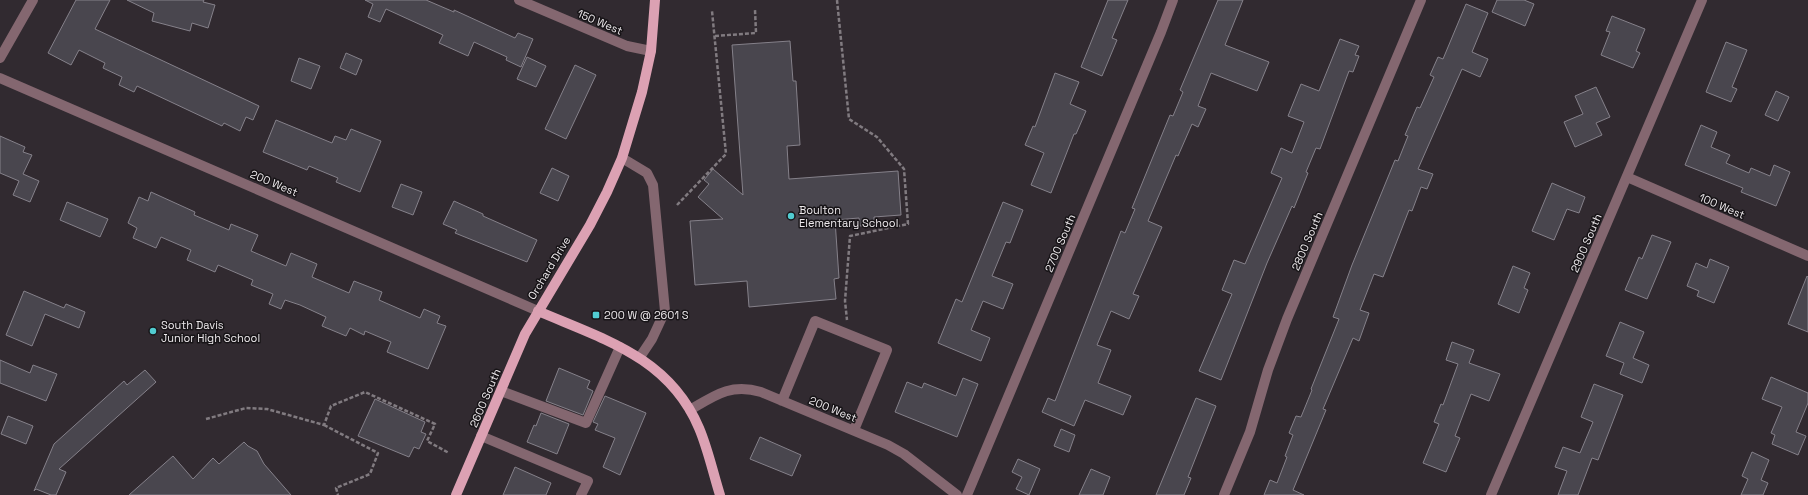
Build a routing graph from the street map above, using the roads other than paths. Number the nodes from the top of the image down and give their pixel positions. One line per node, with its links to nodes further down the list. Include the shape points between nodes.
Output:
1 (33, 0): 8 (street)
2 (519, 0): 7 (street, 150 West, via 627,46)
3 (655, 0): 7 (main road, Orchard Drive)
4 (1173, 0): 25 (street, 2700 South)
5 (1421, 0): 26 (street, 2800 South, via 1287,319 1268,370 1250,432)
6 (1702, 0): 11 (street, 2900 South)
7 (651, 51): 10 (main road, Orchard Drive, via 642,92)
8 (0, 58)
9 (0, 78): 13 (street, 200 West)
10 (622, 158): 13 (main road, Orchard Drive, via 590,225); 15 (street, via 647,173 653,185 665,311 652,340)
11 (1627, 178): 12 (street, 100 West); 27 (street, 2900 South)
12 (1808, 256)
13 (538, 311): 14 (main road, Orchard Drive); 16 (main road, 2600 South, via 525,334)
14 (620, 347): 15 (main road, Orchard Drive); 16 (street, via 586,423)
15 (640, 358): 18 (main road, Orchard Drive, via 669,381)
16 (501, 391): 20 (main road, 2600 South)
17 (782, 401): 18 (street, 200 West, via 750,389 732,389); 19 (street, 200 West); 19 (street, via 815,321 843,332 887,350)
18 (690, 410): 23 (main road, Orchard Drive, via 704,440)
19 (854, 430): 24 (street, 200 West, via 896,449)
20 (481, 436): 21 (main road, 2600 South); 22 (street, via 588,480)
21 (456, 495)
22 (581, 495)
23 (720, 495)
24 (957, 495)
25 (967, 495)
26 (1224, 495)
27 (1491, 495)

